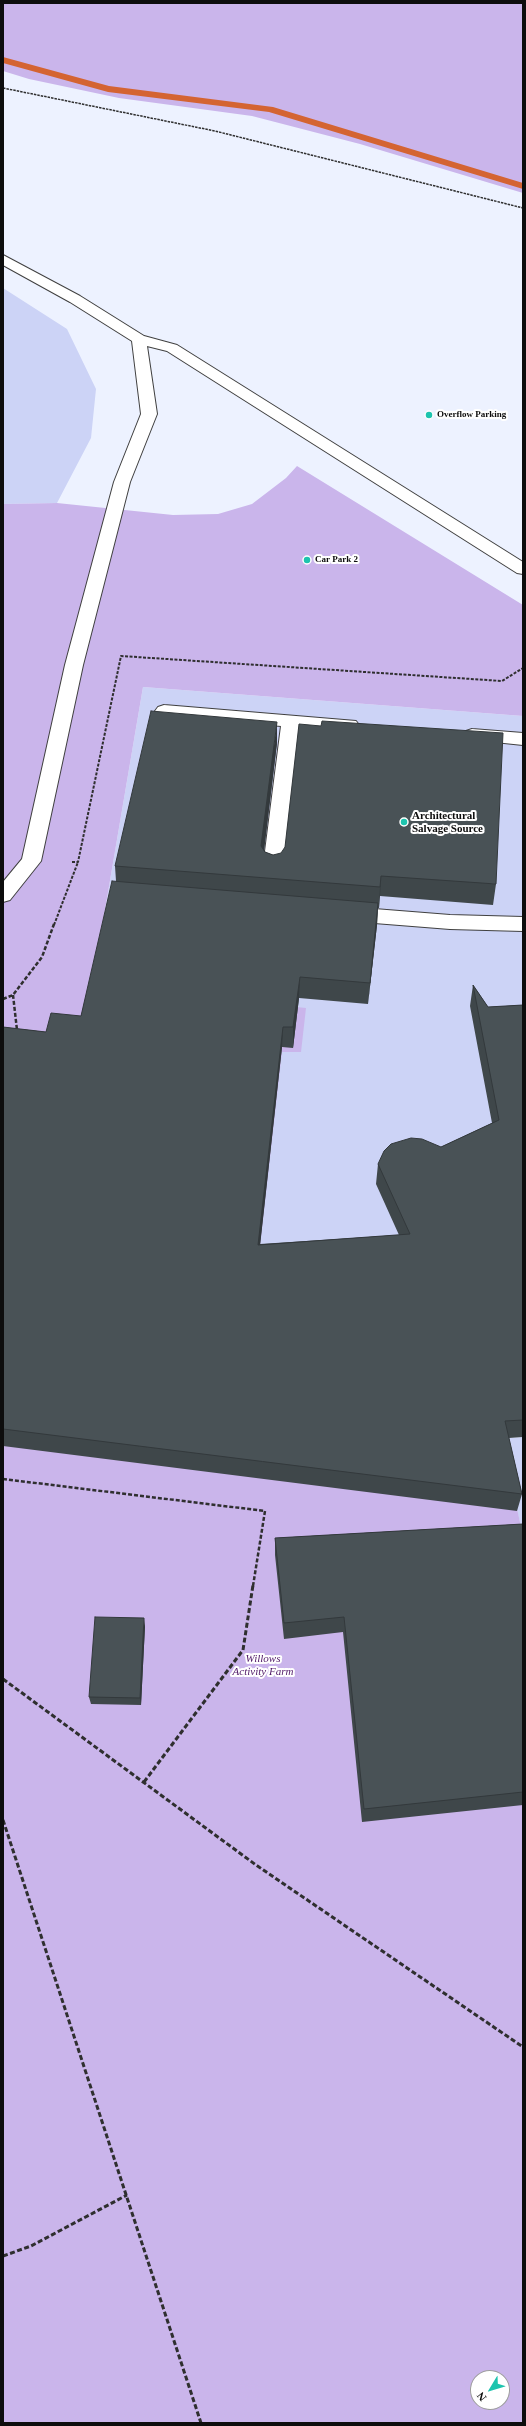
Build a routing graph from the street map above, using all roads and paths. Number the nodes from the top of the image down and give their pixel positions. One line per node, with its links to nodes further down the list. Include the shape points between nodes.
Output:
1 (3, 88): 2 (path, via 216,131)
2 (523, 208)
3 (3, 259): 4 (lane, via 75,299)
4 (139, 339): 5 (lane, via 172,348); 13 (lane, via 149,414 122,482 74,665 31,861)
5 (523, 569)
6 (164, 711): 7 (lane)
7 (292, 721): 8 (lane); 12 (lane)
8 (369, 727)
9 (454, 733): 10 (lane)
10 (523, 739)
11 (78, 862): 16 (path, via 42,957)
12 (272, 867)
13 (3, 896)
14 (332, 912): 15 (lane, via 450,922)
15 (523, 924)
16 (13, 995): 17 (path); 18 (path, via 17,1028)
17 (3, 999)
18 (15, 1035)
19 (3, 1479): 21 (path, via 265,1511 243,1650)
20 (3, 1679): 21 (path)
21 (144, 1782): 23 (path, via 256,1865)
22 (3, 1820): 24 (path)
23 (523, 2047)
24 (127, 2195): 25 (path, via 31,2246); 26 (path)
25 (3, 2256)
26 (201, 2423)

